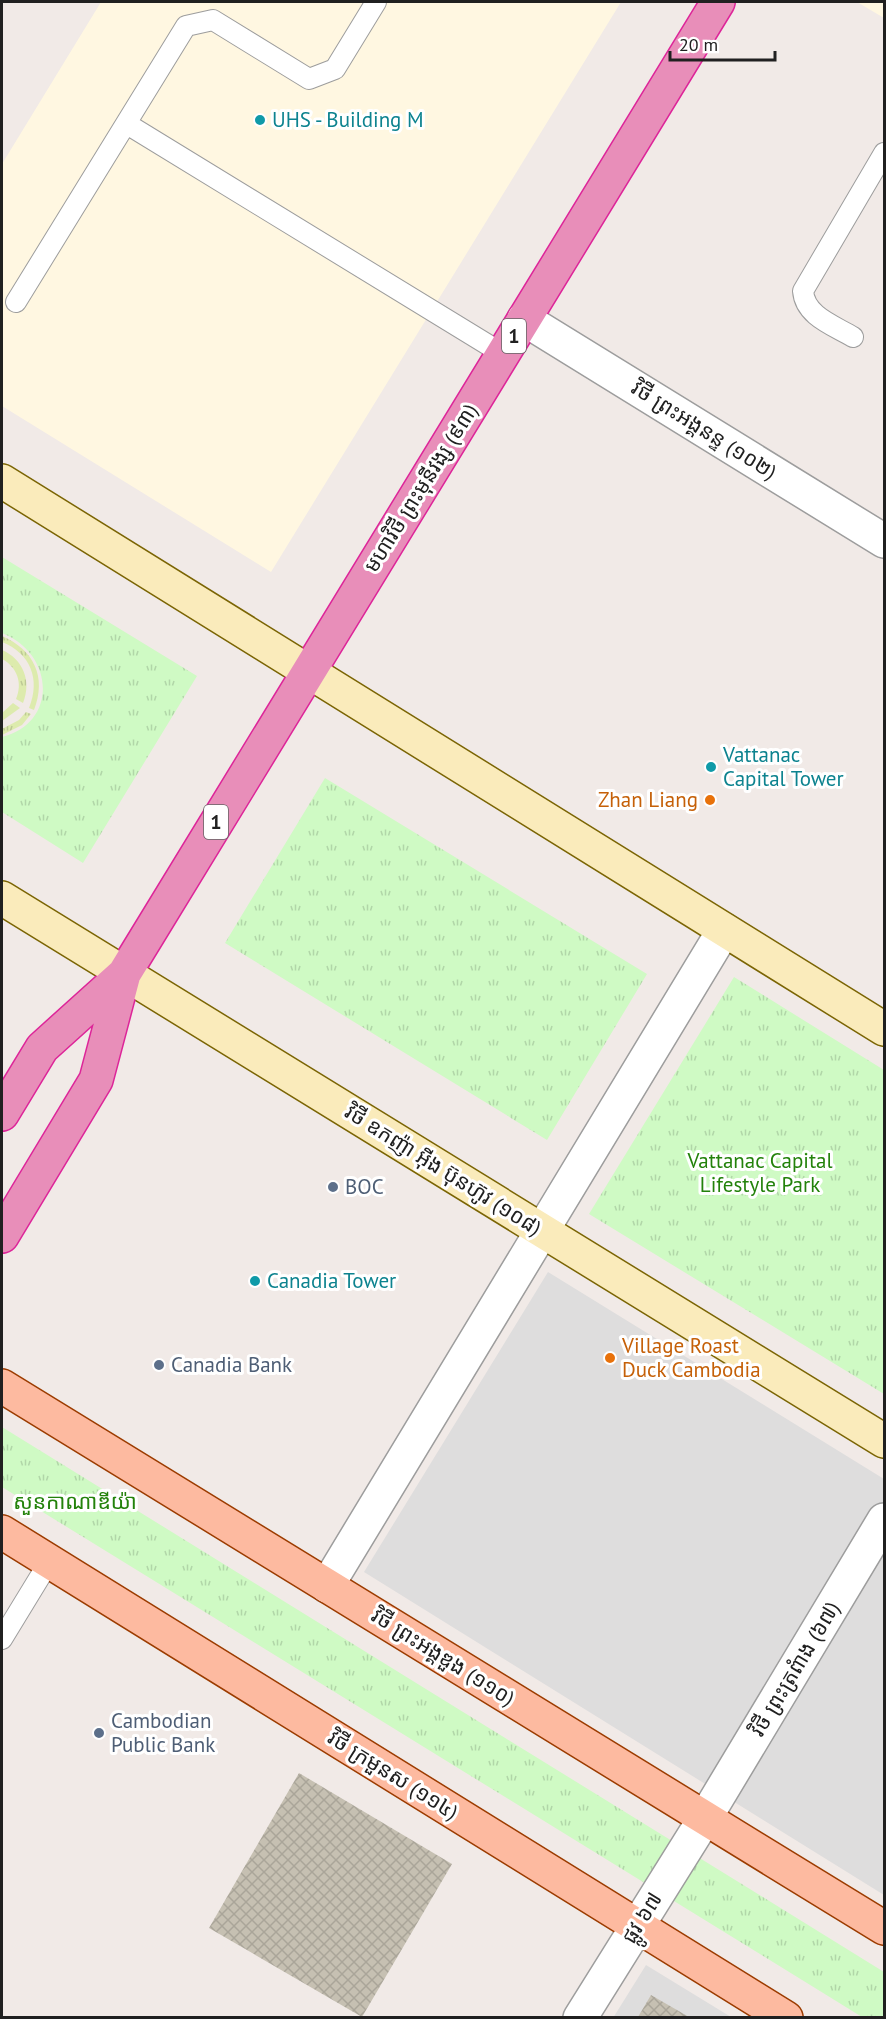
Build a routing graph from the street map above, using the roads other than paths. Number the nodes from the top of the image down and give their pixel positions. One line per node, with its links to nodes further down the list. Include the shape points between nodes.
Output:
1 (376, 2): 3 (lane, via 335,69 309,78 213,20 186,26)
2 (718, 2): 6 (highway, មហាវិថី ព្រះមុនីវង្ស (៩៣) / 1)
3 (126, 124): 5 (lane); 8 (lane)
4 (885, 153): 7 (lane, via 803,291 804,303 811,313)
5 (16, 302)
6 (524, 319): 8 (highway, មហាវិថី ព្រះមុនីវង្ស (៩៣) / 1); 10 (street, វិថី ព្រះអង្គនន្ទ (១០២))
7 (853, 337)
8 (503, 354): 11 (highway, មហាវិថី ព្រះមុនីវង្ស (៩៣) / 1)
9 (2, 481): 11 (street)
10 (885, 541)
11 (309, 670): 13 (street); 14 (highway, មហាវិថី ព្រះមុនីវង្ស (៩៣) / 1)
12 (2, 898): 14 (street, វិថី ឧកញ៉ា អ៊ីង ប៊ុនហ៊ូវ (១០៨))
13 (724, 930): 15 (street); 17 (street)
14 (124, 974): 16 (highway, មហាវិថី ព្រះមុនីវង្ស (៩៣) / 1, via 42,1048); 17 (street, វិថី ឧកញ៉ា អ៊ីង ប៊ុនហ៊ូវ (១០៨)); 18 (highway, មហាវិថី ព្រះមុនីវង្ស (៩៣) / 1, via 96,1080)
15 (885, 1029)
16 (2, 1114)
17 (542, 1231): 20 (street, វិថី ឧកញ៉ា អ៊ីង ប៊ុនហ៊ូវ (១០៨)); 24 (street)
18 (2, 1236)
19 (2, 1386): 24 (main road, វិថី ព្រះអង្គឌួង (១១០))
20 (885, 1442)
21 (885, 1520): 26 (street, វិថី ព្រះត្រពំាង (៦៧))
22 (2, 1532): 23 (main road, វិថី ក្រមួនស (១១៤))
23 (49, 1562): 25 (lane); 27 (main road, វិថី ក្រមួនស (១១៤))
24 (327, 1586): 26 (main road, វិថី ព្រះអង្គឌួង (១១០))
25 (2, 1639)
26 (705, 1818): 27 (street, ផ្លូវ ៦៧); 28 (main road, វិថី ព្រះអង្គឌួង (១១០))
27 (637, 1926): 29 (street, ផ្លូវ ៦៧); 30 (main road, វិថី ក្រមួនស (១១៤))
28 (885, 1928)
29 (580, 2018)
30 (786, 2018)

